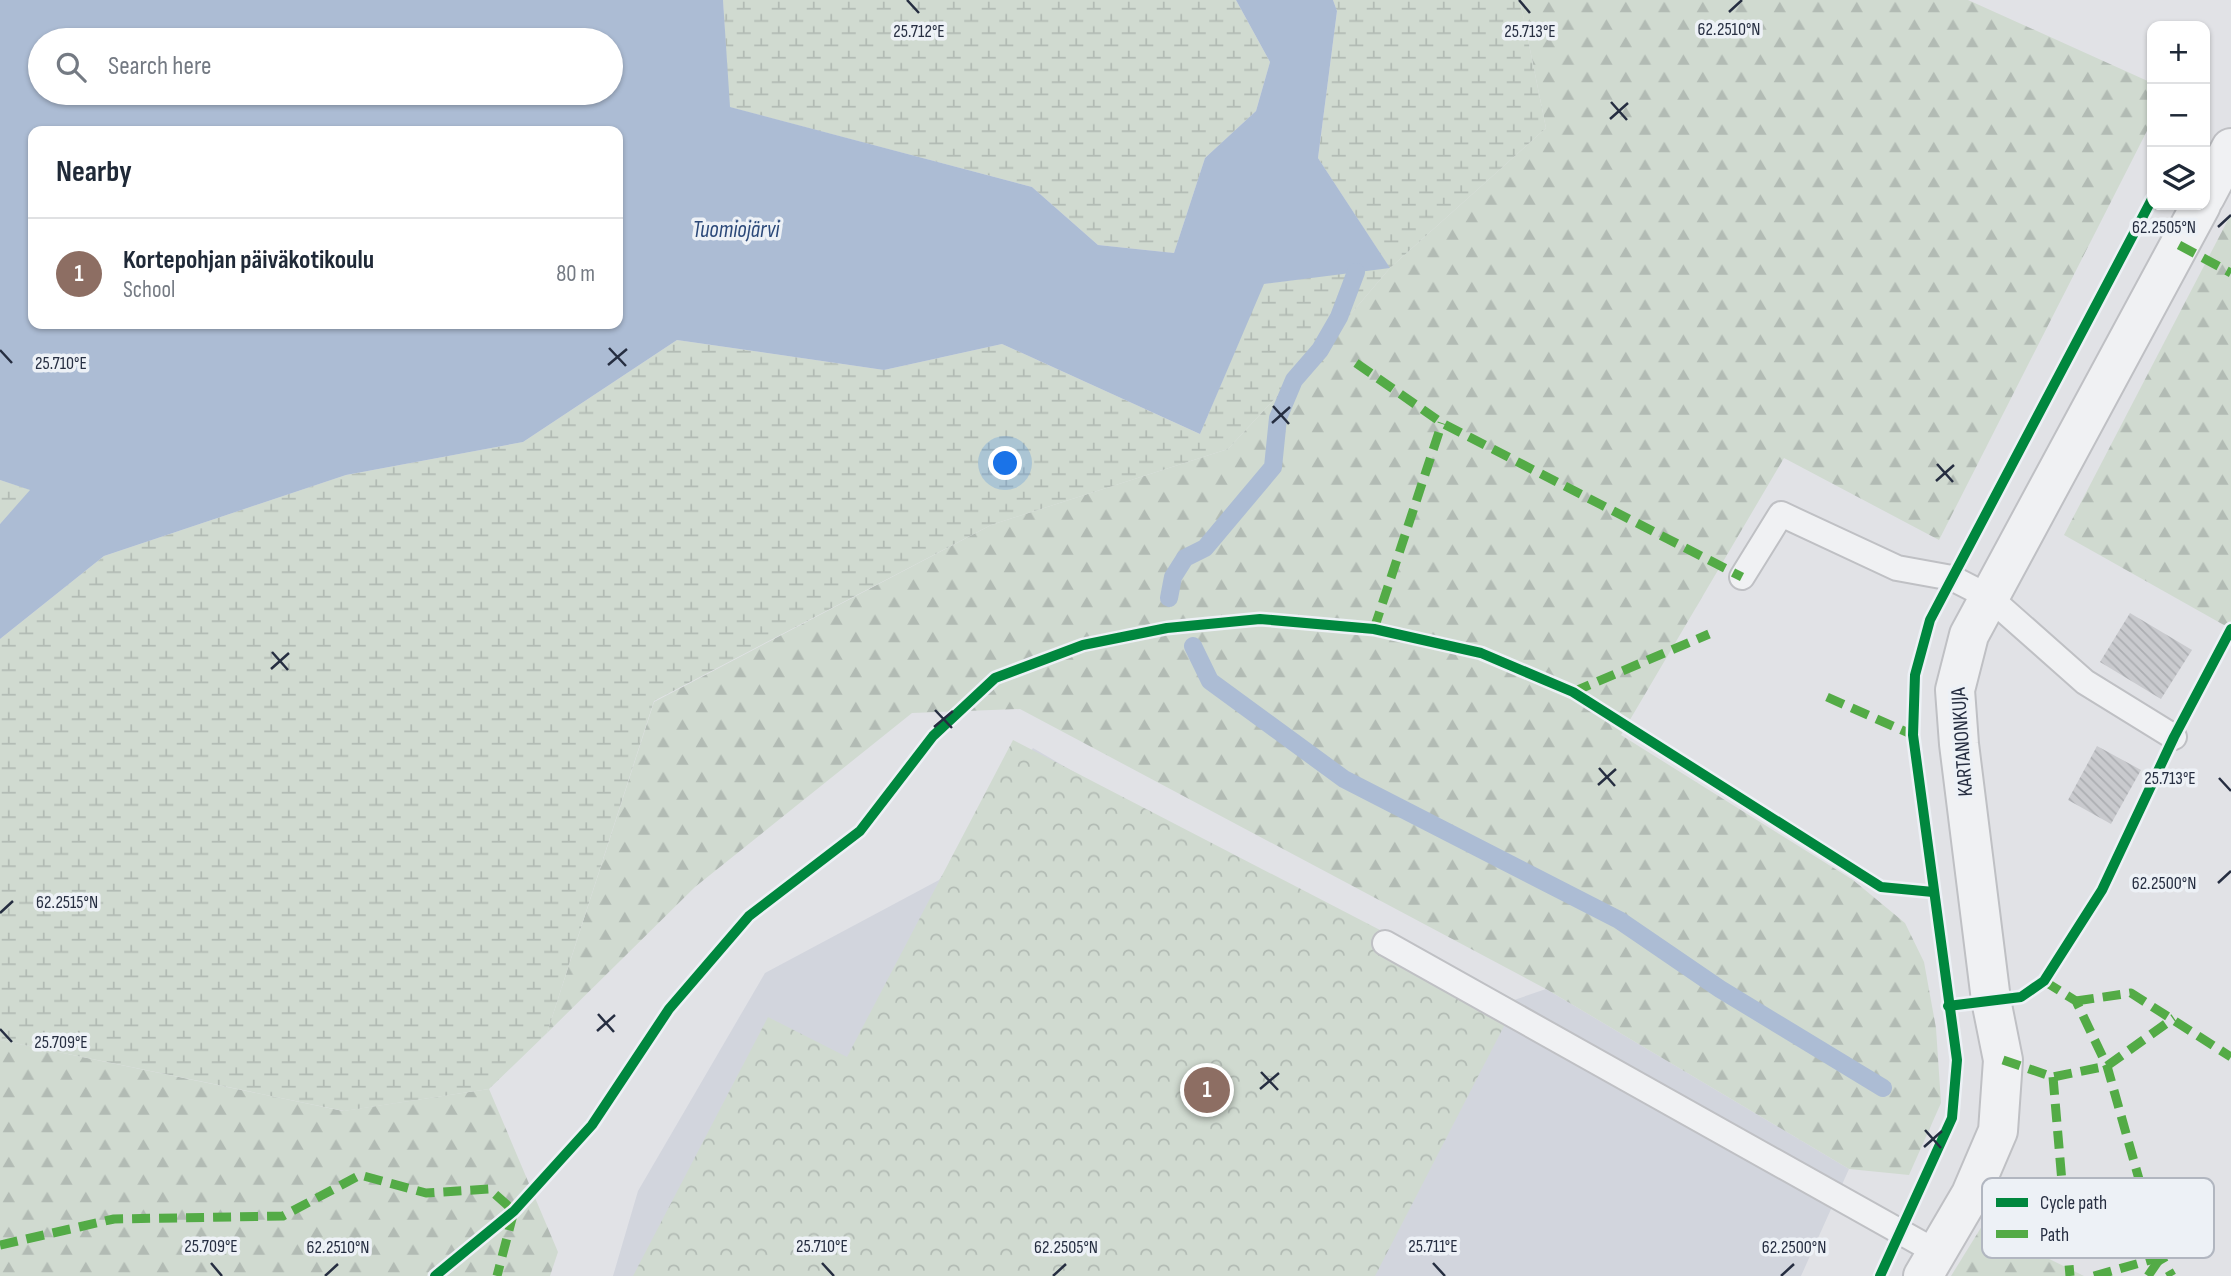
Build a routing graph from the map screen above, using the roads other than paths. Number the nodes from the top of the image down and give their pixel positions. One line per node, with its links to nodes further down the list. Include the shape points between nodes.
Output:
1 (2231, 148): 2 (street)
2 (2210, 188)
3 (2198, 210): 5 (street, KARTANONKUJA)
4 (1742, 577): 5 (lane, via 1782,514 1897,568 1952,578)
5 (1989, 597): 6 (lane, via 2085,681); 8 (street, KARTANONKUJA, via 1969,635 1955,690 1986,960 2003,1060 1998,1131 1971,1195)
6 (2174, 737)
7 (1385, 943): 8 (lane)
8 (1930, 1264)

